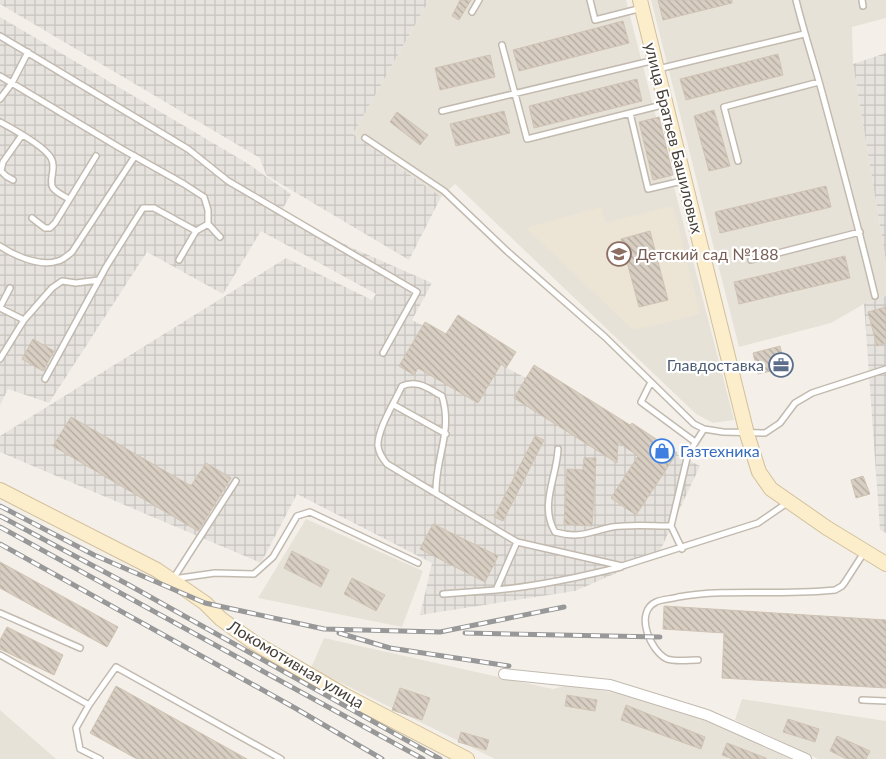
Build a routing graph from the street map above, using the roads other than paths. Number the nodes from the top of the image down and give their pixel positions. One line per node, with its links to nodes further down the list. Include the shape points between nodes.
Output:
1 (480, 0): 5 (lane)
2 (590, 0): 4 (lane, via 594,20)
3 (796, 0): 6 (lane)
4 (641, 4): 10 (street, улица Братьев Башиловых)
5 (472, 12)
6 (804, 34): 10 (lane); 13 (lane)
7 (0, 36): 9 (lane)
8 (502, 45): 14 (lane)
9 (28, 52): 12 (lane); 41 (lane, via 188,149 228,181 417,292)
10 (656, 64): 14 (lane); 16 (street, улица Братьев Башиловых)
11 (0, 76): 12 (lane)
12 (12, 82): 15 (lane); 23 (lane)
13 (819, 82): 24 (lane, via 724,107); 31 (lane)
14 (515, 93): 17 (lane); 18 (lane, via 527,139)
15 (0, 99)
16 (666, 104): 18 (lane); 26 (street, улица Братьев Башиловых)
17 (442, 111)
18 (630, 113): 26 (lane, via 648,189)
19 (0, 122): 20 (lane)
20 (22, 135): 25 (lane, via 3,162 1,171); 27 (lane, via 49,155 54,172 51,184 54,190)
21 (365, 138): 45 (lane, via 444,191)
22 (96, 156): 27 (lane)
23 (135, 156): 29 (lane, via 204,197); 33 (lane, via 72,252 59,261 40,262 11,254)
24 (738, 161)
25 (14, 180)
26 (685, 180): 49 (street, улица Братьев Башиловых)
27 (69, 199): 28 (lane, via 50,228)
28 (32, 218)
29 (208, 224): 30 (lane); 32 (lane)
30 (196, 231): 34 (lane); 36 (lane, via 154,208 143,208)
31 (860, 232): 35 (lane); 38 (lane)
32 (220, 237)
33 (0, 246)
34 (179, 260)
35 (751, 260)
36 (98, 280): 40 (lane, via 62,281); 44 (lane)
37 (10, 288): 39 (lane)
38 (875, 296)
39 (0, 308): 40 (lane)
40 (24, 320): 42 (lane)
41 (383, 353)
42 (0, 358)
43 (886, 369): 49 (lane, via 812,394 795,403 780,423 765,434)
44 (45, 379)
45 (651, 382): 47 (lane, via 694,424); 50 (lane, via 640,402)
46 (394, 405): 48 (lane); 48 (lane, via 402,386 422,384 442,396 446,409); 54 (lane, via 379,436 381,456 388,464)
47 (704, 429): 49 (lane); 50 (lane)
48 (446, 434): 54 (lane)
49 (746, 434): 55 (street, улица Братьев Башиловых, via 759,472 771,489)
50 (695, 442): 56 (lane, via 688,454)
51 (558, 448): 56 (lane, via 548,512 556,532 581,536 614,527)
52 (236, 481): 63 (lane)
53 (0, 490): 63 (street, Локомотивная улица)
54 (436, 493): 57 (lane)
55 (789, 502): 58 (lane, via 758,523); 59 (street, улица Братьев Башиловых)
56 (671, 526): 58 (lane)
57 (517, 542): 62 (lane); 64 (lane)
58 (682, 548): 62 (lane)
59 (865, 551): 61 (street, улица Братьев Башиловых); 69 (lane, via 842,586 835,590 694,594 655,602 648,610 645,625 656,651 668,659)
60 (418, 563): 63 (lane, via 310,512 297,516 273,556 254,574 215,573)
61 (886, 564)
62 (622, 566): 64 (lane, via 559,582)
63 (173, 579): 76 (street, Локомотивная улица, via 253,642)
64 (496, 590): 65 (lane)
65 (443, 594)
66 (0, 613): 67 (lane)
67 (80, 648)
68 (0, 655): 73 (lane)
69 (698, 660)
70 (504, 674): 77 (street, via 610,685 707,715)
71 (862, 700): 72 (lane)
72 (886, 701)
73 (89, 705): 74 (lane, via 76,728 80,748); 75 (lane, via 116,667)
74 (100, 759)
75 (281, 759)
76 (467, 759)
77 (806, 759)

